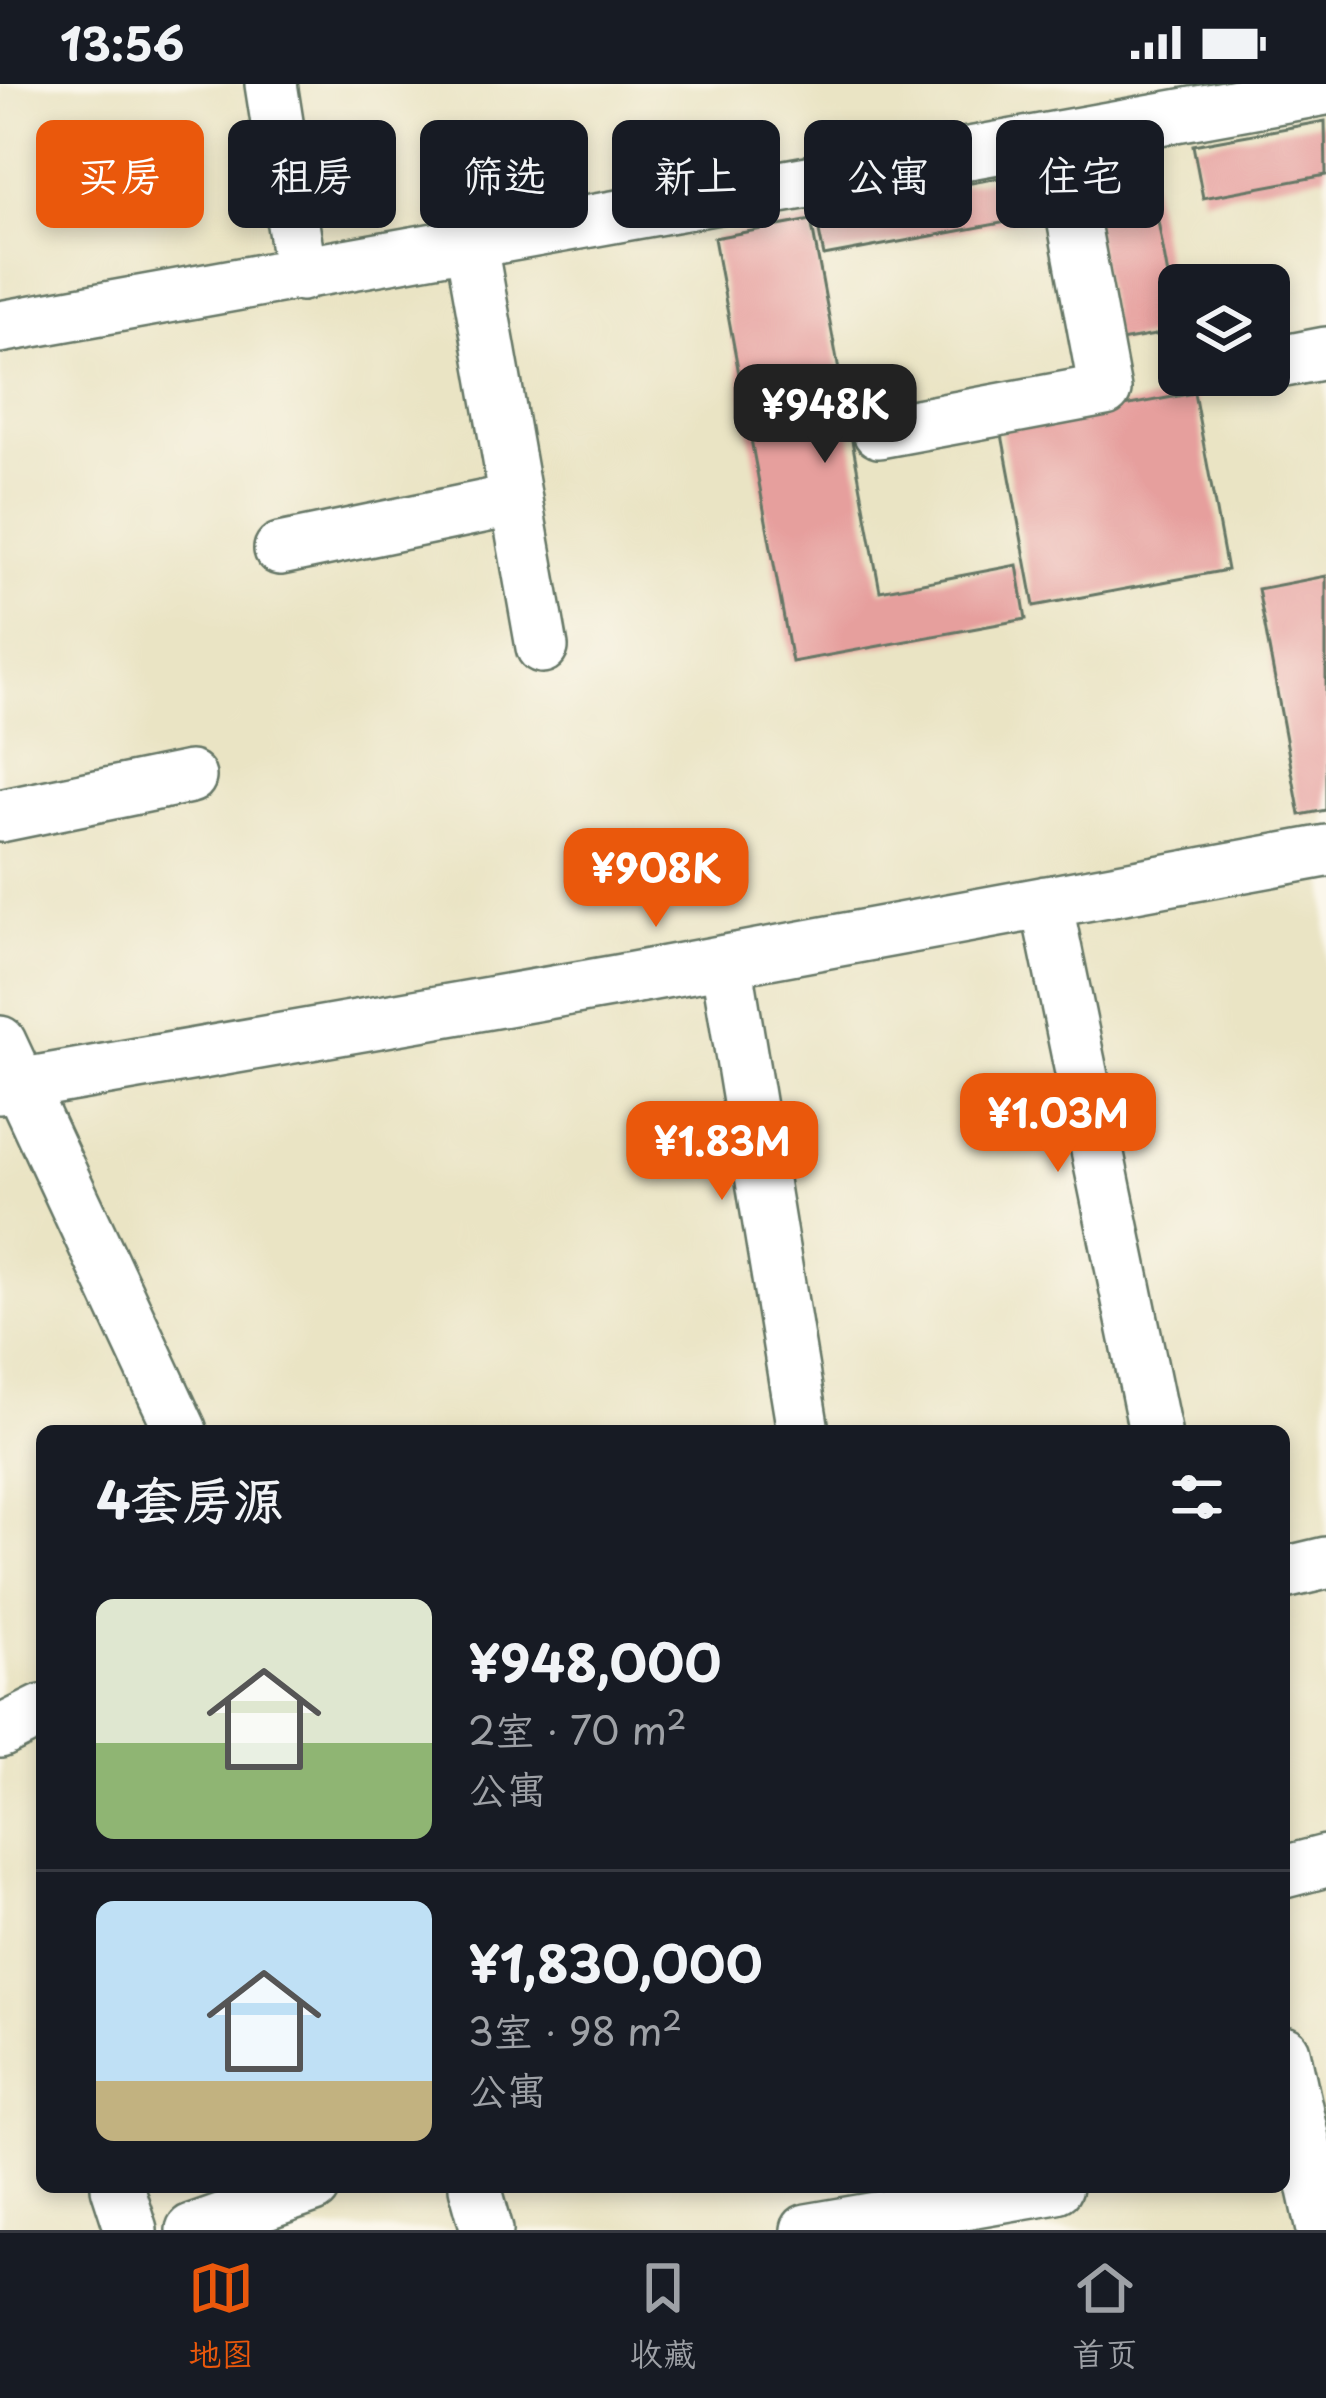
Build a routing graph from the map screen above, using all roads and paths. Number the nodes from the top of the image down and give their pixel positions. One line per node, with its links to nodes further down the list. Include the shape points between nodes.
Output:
1 (271, 84): 7 (street)
2 (1326, 89): 3 (street)
3 (1156, 120)
4 (996, 149): 6 (street)
5 (1075, 228): 11 (street, via 1105,390)
6 (471, 244): 7 (street); 12 (street)
7 (301, 275): 8 (street)
8 (0, 328)
9 (1326, 353): 10 (street)
10 (1290, 360)
11 (879, 432)
12 (516, 500): 13 (street); 14 (street)
13 (280, 550)
14 (542, 647)
15 (190, 777): 16 (street)
16 (0, 816)
17 (1326, 851): 18 (street)
18 (1046, 902): 19 (street); 23 (street)
19 (726, 961): 20 (street); 22 (street)
20 (7, 1072): 21 (street)
21 (178, 1425)
22 (802, 1425)
23 (1154, 1425)
24 (1326, 1563): 25 (street)
25 (1290, 1572)
26 (36, 1714): 27 (street)
27 (0, 1732)
28 (1326, 1861): 29 (street)
29 (1290, 1870)
30 (1290, 2113): 31 (street)
31 (1294, 2154): 41 (street)
32 (120, 2193): 37 (street)
33 (297, 2193): 38 (street)
34 (477, 2193): 39 (street)
35 (1020, 2193): 36 (street)
36 (932, 2208): 40 (street)
37 (131, 2230)
38 (192, 2230)
39 (487, 2230)
40 (807, 2230)
41 (1323, 2230)

